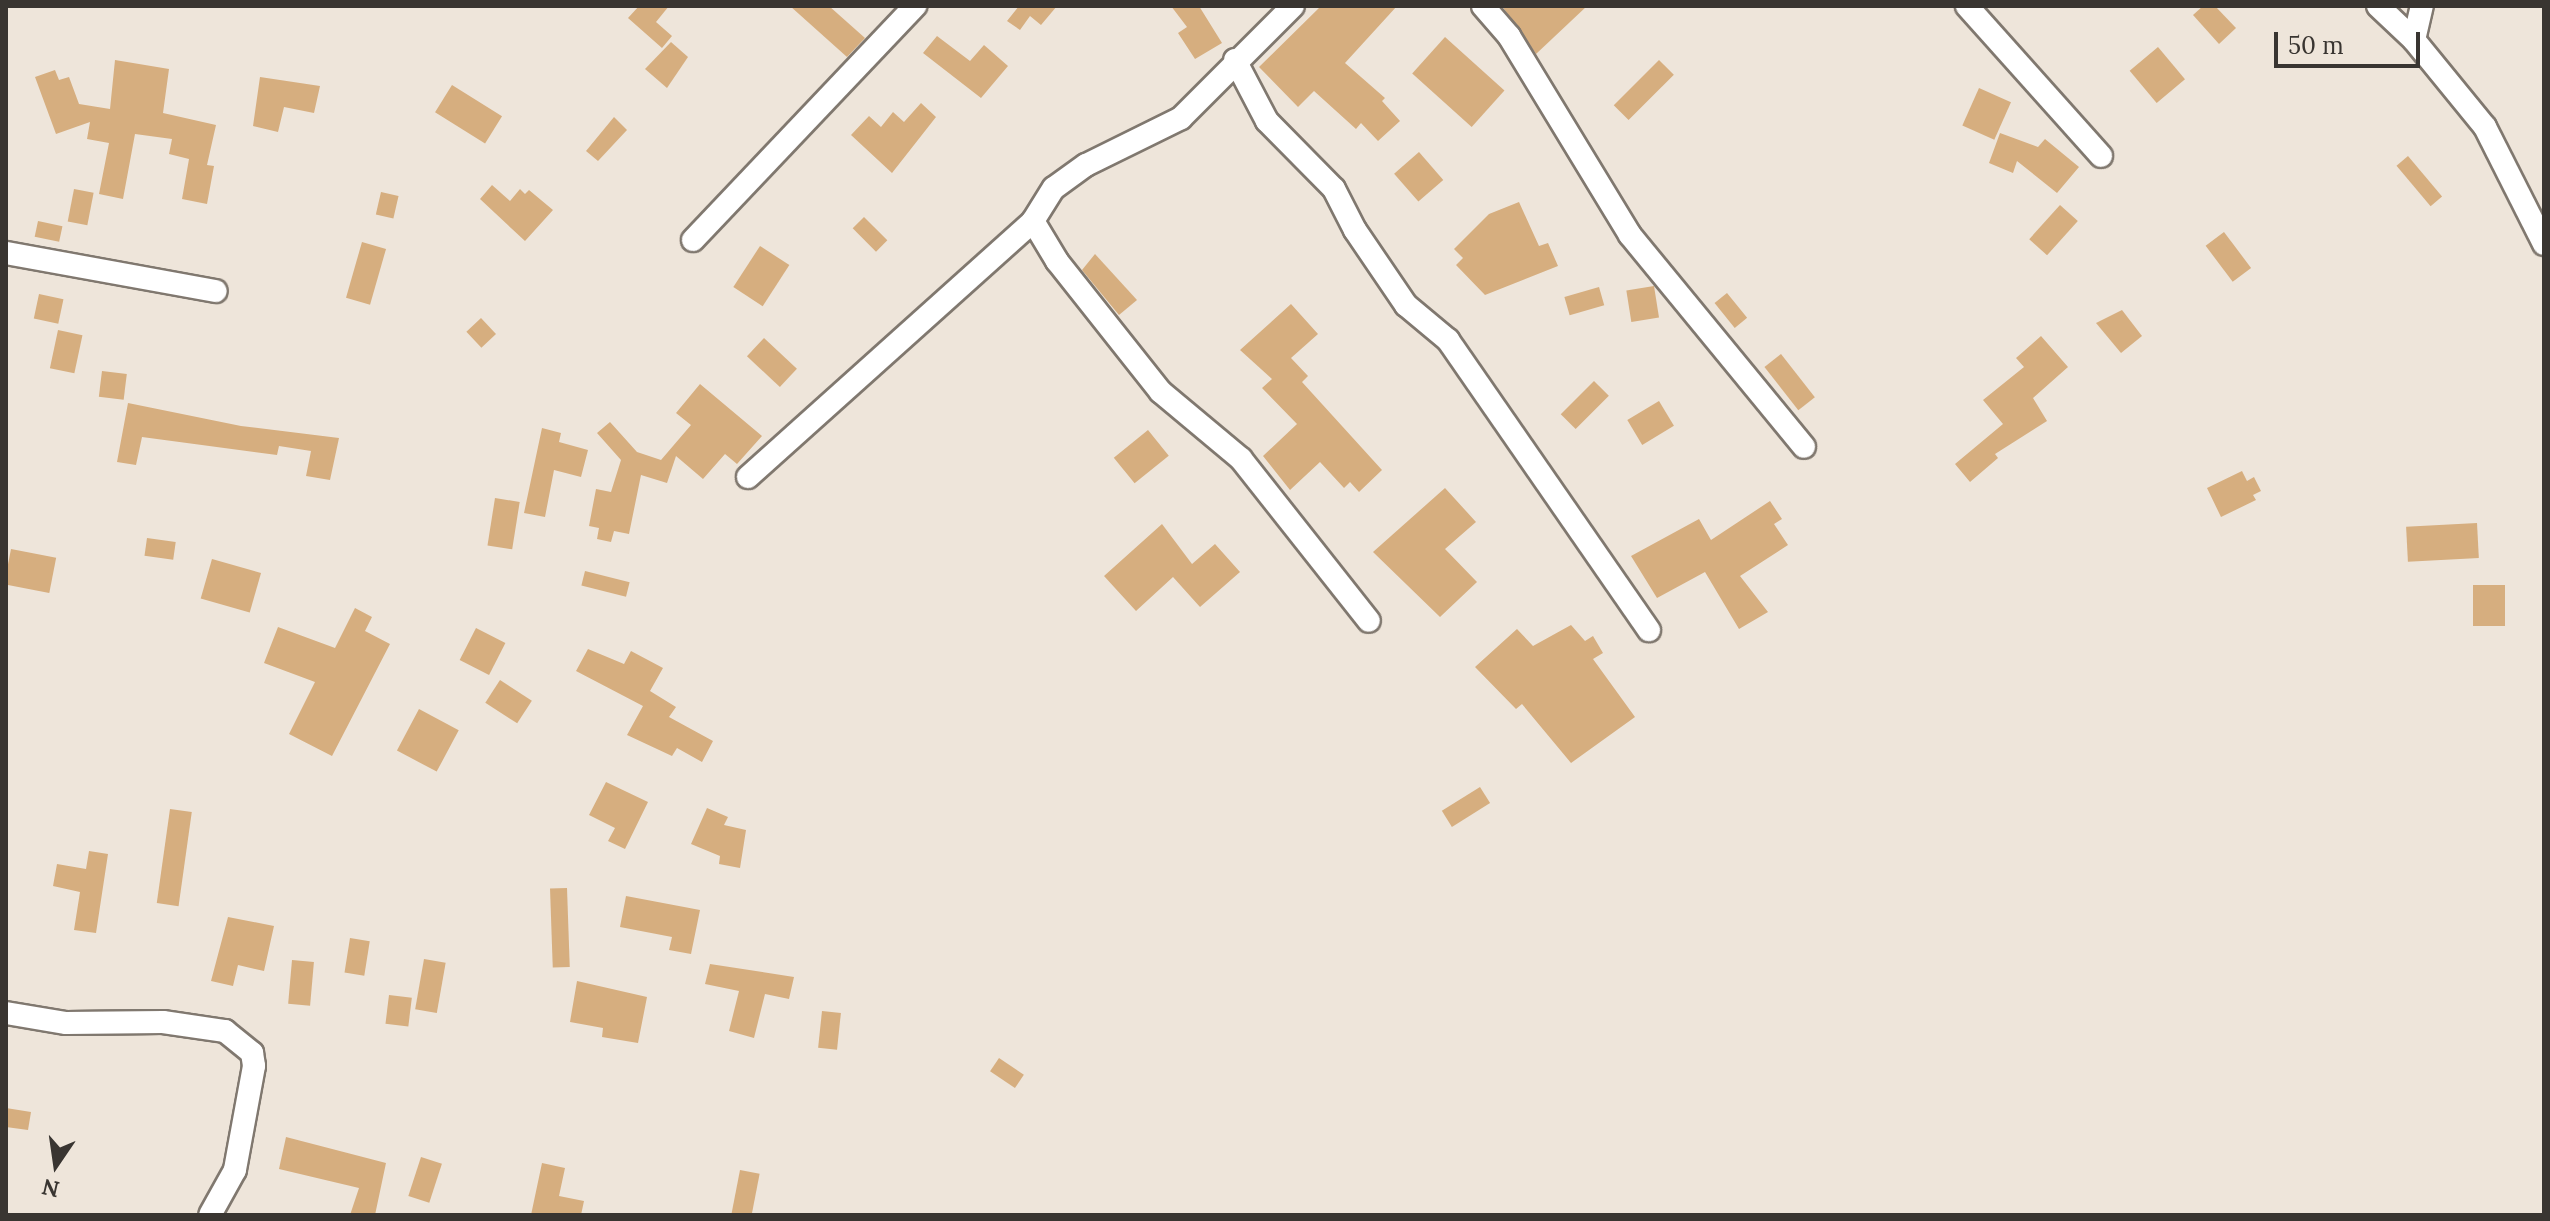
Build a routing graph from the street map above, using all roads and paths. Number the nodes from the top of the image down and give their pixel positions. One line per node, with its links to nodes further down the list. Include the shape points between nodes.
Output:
1 (915, 6): 11 (street)
2 (1293, 6): 8 (street)
3 (1483, 6): 15 (street, via 1509,36 1630,235)
4 (1967, 6): 9 (street)
5 (2378, 6): 7 (street)
6 (2422, 6): 7 (street)
7 (2414, 40): 12 (street, via 2485,127)
8 (1235, 60): 10 (street, via 1181,118 1086,165 1054,188); 18 (street, via 1267,121 1307,155 1334,189 1406,305 1448,340)
9 (2101, 156)
10 (1033, 221): 16 (street); 17 (street, via 1057,261 1161,392 1241,459)
11 (693, 240)
12 (2544, 244)
13 (6, 253): 14 (street)
14 (216, 291)
15 (1804, 447)
16 (748, 477)
17 (1369, 621)
18 (1649, 630)
19 (6, 1013): 20 (street, via 66,1023 163,1022 225,1031 252,1053 235,1170)
20 (210, 1215)

